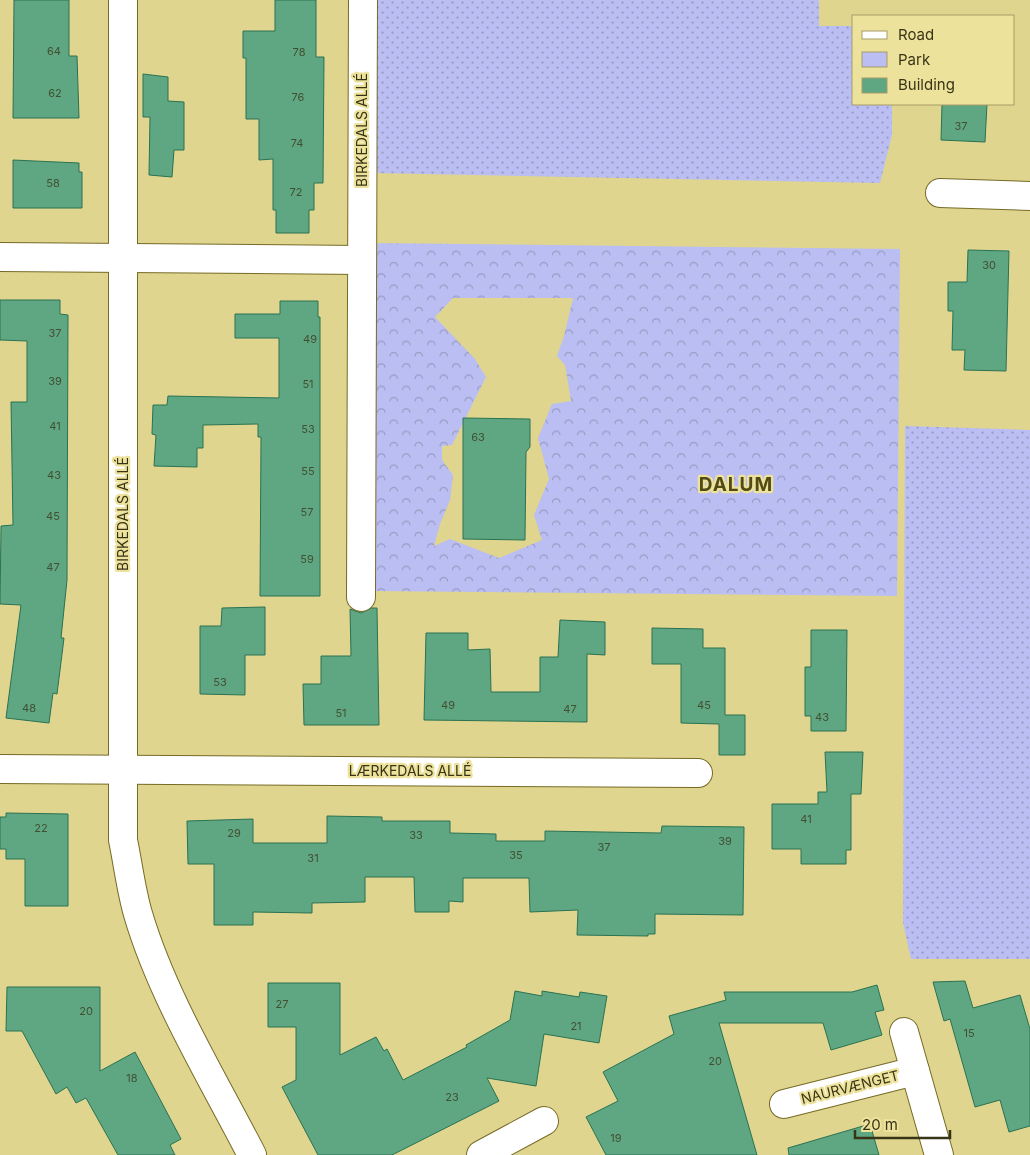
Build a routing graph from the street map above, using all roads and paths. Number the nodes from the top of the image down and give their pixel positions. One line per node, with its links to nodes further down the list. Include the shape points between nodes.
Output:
1 (123, 0): 6 (street, BIRKEDALS ALLÉ)
2 (362, 0): 7 (street, BIRKEDALS ALLÉ)
3 (940, 193): 4 (street)
4 (1030, 196)
5 (0, 257): 6 (street)
6 (123, 258): 7 (street); 10 (street, BIRKEDALS ALLÉ)
7 (362, 260): 8 (street, BIRKEDALS ALLÉ)
8 (361, 597)
9 (0, 769): 10 (street, LÆRKEDALS ALLÉ)
10 (122, 770): 11 (street, LÆRKEDALS ALLÉ); 16 (street, via 123,840 138,914 179,1014)
11 (698, 773)
12 (904, 1032): 13 (street, NAURVÆNGET)
13 (915, 1071): 14 (street, NAURVÆNGET); 18 (street, NAURVÆNGET)
14 (784, 1104)
15 (544, 1121): 17 (street)
16 (252, 1155)
17 (481, 1155)
18 (939, 1155)

